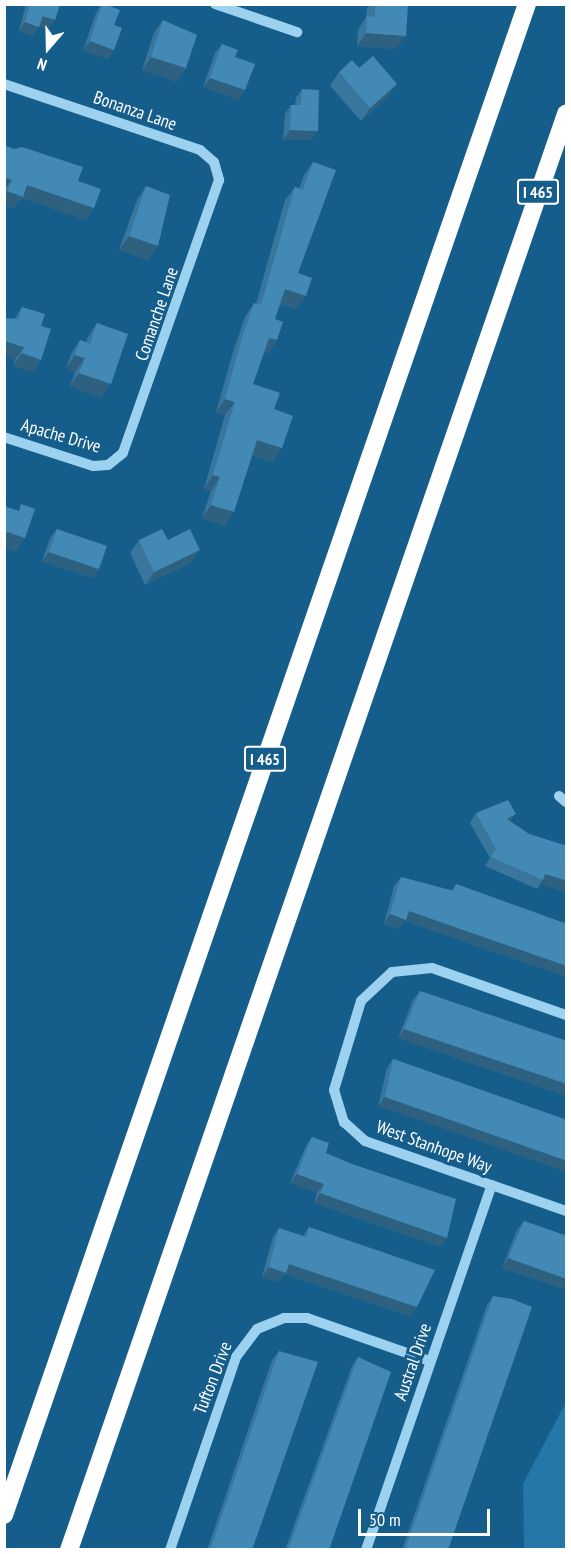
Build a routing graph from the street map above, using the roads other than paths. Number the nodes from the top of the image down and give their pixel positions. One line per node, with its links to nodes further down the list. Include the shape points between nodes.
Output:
1 (215, 4): 3 (street)
2 (527, 4): 13 (highway, I 465)
3 (297, 32)
4 (4, 84): 6 (street, Bonanza Lane, via 200,150)
5 (567, 114): 14 (highway, I 465)
6 (215, 165): 8 (street, Comanche Lane, via 217,192 132,438)
7 (4, 437): 8 (street, Apache Drive, via 89,465)
8 (108, 465)
9 (567, 1015): 10 (street, West Stanhope Way, via 432,968 408,968 370,988 348,1037 334,1090 347,1125 376,1146)
10 (492, 1185): 11 (street, West Stanhope Way); 12 (street, Austral Drive)
11 (567, 1211)
12 (430, 1361): 15 (street, Tufton Drive, via 307,1318 284,1317 257,1329 236,1357); 16 (street, Austral Drive)
13 (4, 1515)
14 (69, 1550)
15 (170, 1550)
16 (366, 1550)

